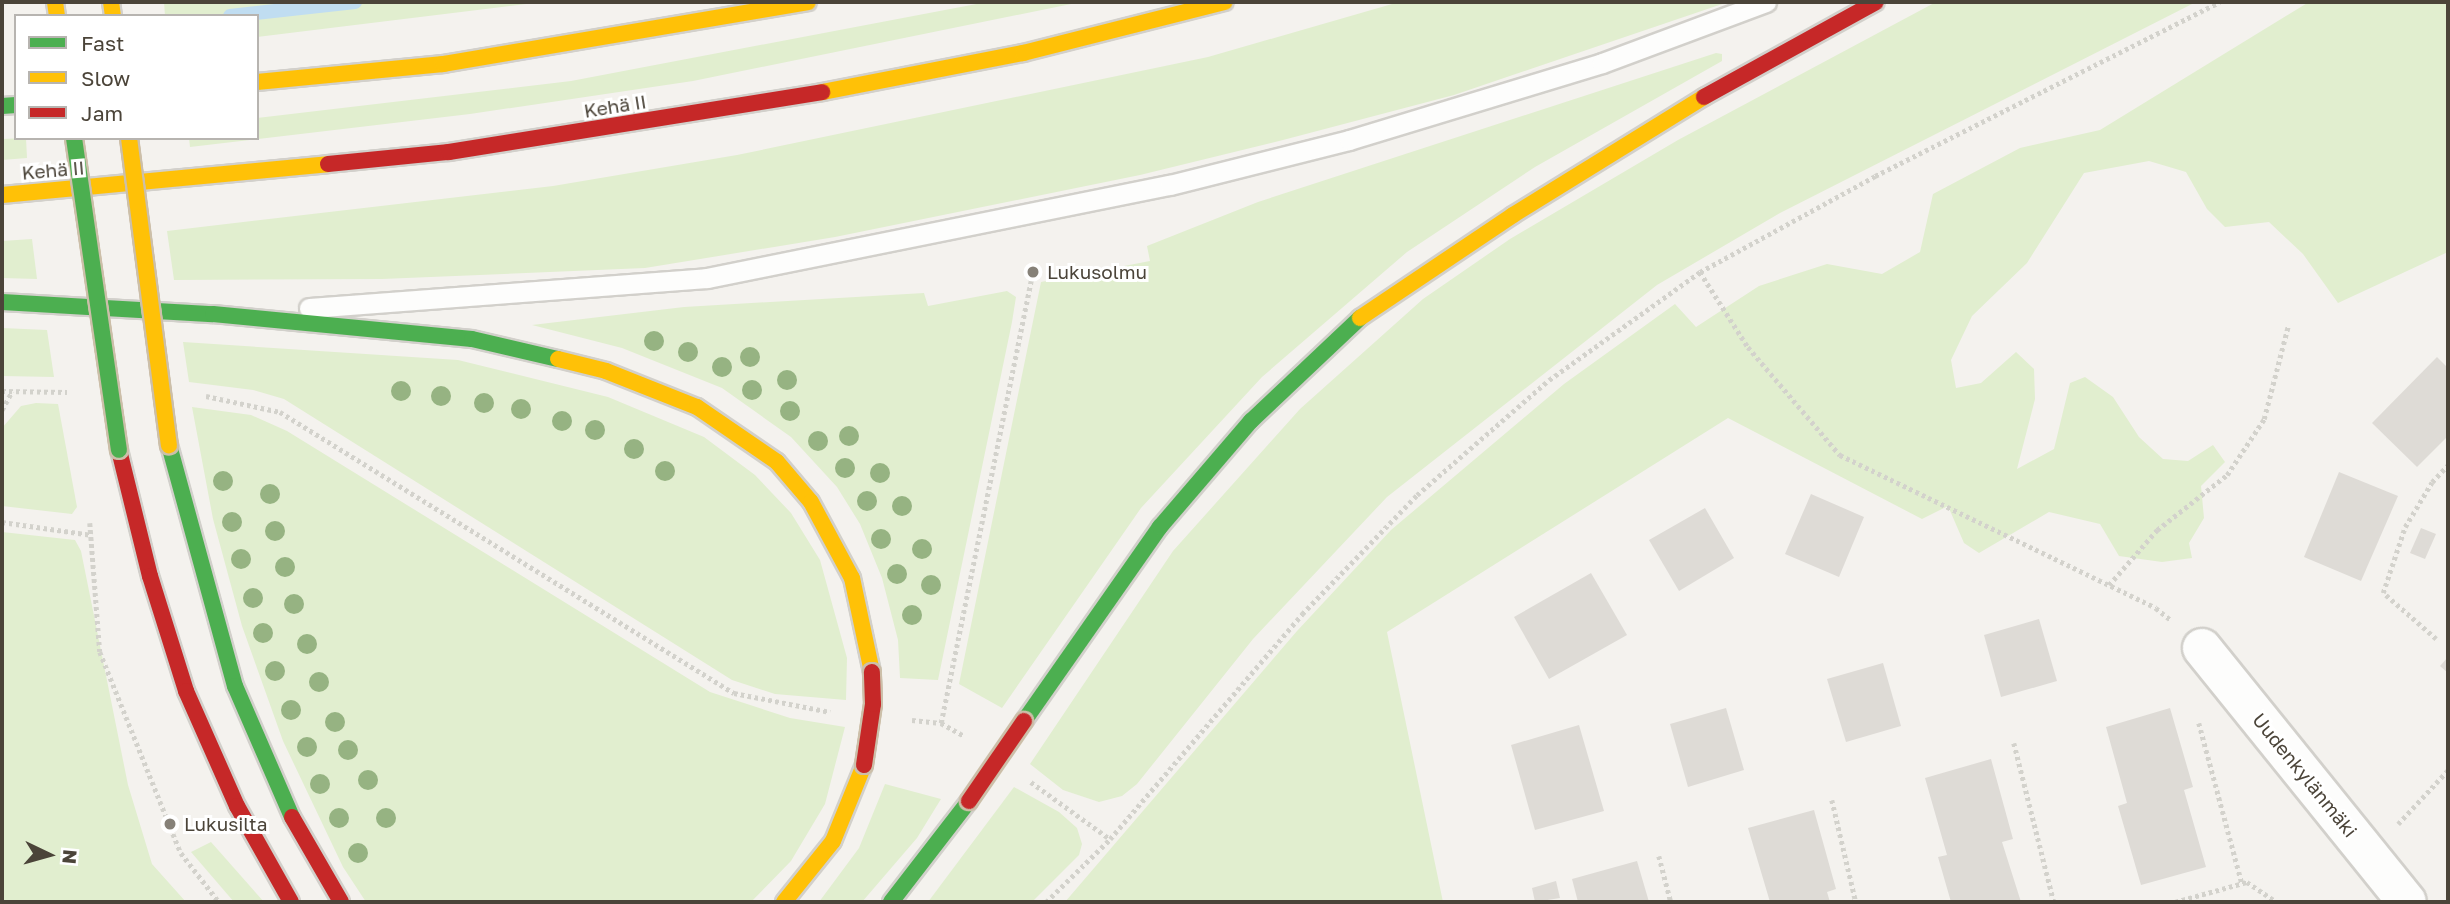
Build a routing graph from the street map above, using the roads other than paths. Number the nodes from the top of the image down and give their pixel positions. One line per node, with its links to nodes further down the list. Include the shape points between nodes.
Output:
1 (808, 2): 5 (highway, via 443,64)
2 (1225, 2): 8 (highway, Kehä II, via 1023,53 726,110 449,152)
3 (1766, 2): 10 (lane, via 1602,63 1349,140 1158,188 707,278)
4 (1876, 2): 15 (highway, bridge, via 1696,101 1358,319 1251,421 1160,527 969,801)
5 (259, 82)
6 (74, 140): 12 (highway, bridge, via 119,450 150,576 186,691 237,806)
7 (129, 140): 13 (highway, bridge, via 169,445 235,686 280,796)
8 (2, 195)
9 (2, 302): 10 (highway)
10 (214, 314): 14 (highway, bridge, via 472,338 606,371 697,407 777,462 825,524 852,578 872,672 873,704 864,765 833,841)
11 (2202, 648): 16 (street, Uudenkylänmäki)
12 (290, 902)
13 (341, 902)
14 (784, 902)
15 (891, 902)
16 (2407, 902)

